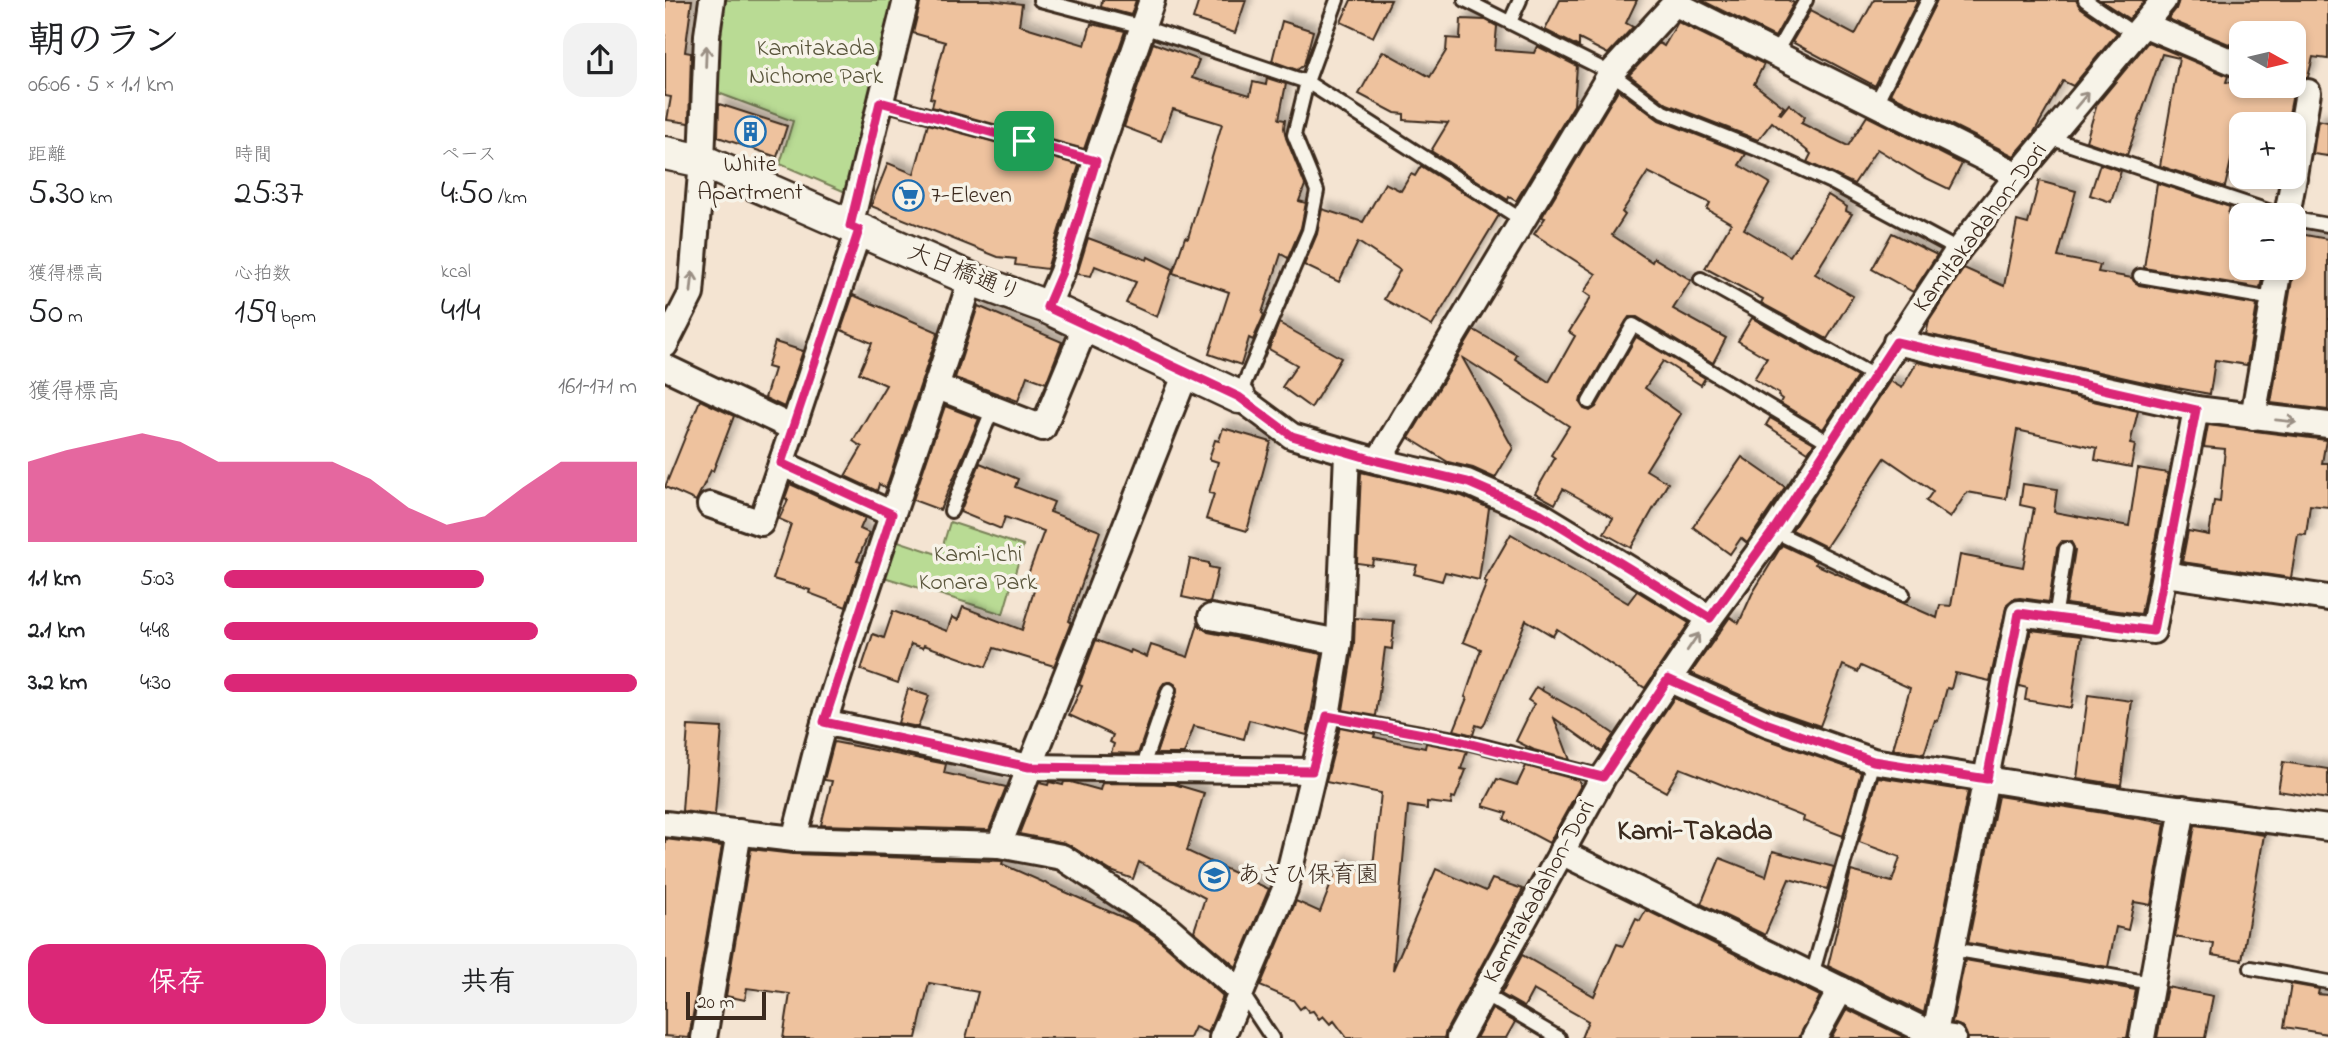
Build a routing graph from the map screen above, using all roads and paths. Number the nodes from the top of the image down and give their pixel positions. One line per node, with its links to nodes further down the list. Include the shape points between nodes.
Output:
1 (712, 0): 27 (street, one-way to 1)
2 (906, 0): 21 (street)
3 (1040, 0): 14 (lane)
4 (1152, 0): 14 (street)
5 (1337, 0): 19 (lane)
6 (1465, 0): 13 (lane)
7 (1520, 0): 13 (lane)
8 (1806, 0): 16 (lane)
9 (1928, 0): 22 (lane)
10 (2084, 0): 15 (lane)
11 (2164, 0): 15 (street, Kamitakadahon-Dori)
12 (1674, 1): 16 (street); 18 (street)
13 (1510, 22): 18 (lane)
14 (1143, 27): 19 (lane); 26 (street)
15 (2140, 30): 17 (street); 24 (street, Kamitakadahon-Dori, one-way to 15)
16 (1775, 54): 22 (street)
17 (2229, 61)
18 (1611, 73): 30 (street); 34 (lane, via 1663,112 1831,182)
19 (1307, 82): 30 (lane); 48 (lane, via 1294,135 1317,191 1309,231)
20 (2310, 92): 23 (street)
21 (880, 102): 26 (lane); 33 (street)
22 (1875, 105): 28 (street)
23 (2306, 113)
24 (2050, 138): 28 (street, Kamitakadahon-Dori); 29 (lane)
25 (665, 152): 27 (street, 大日橋通り)
26 (1096, 161): 40 (street)
27 (702, 162): 33 (street, 大日橋通り); 43 (street, one-way to 27, via 691,293)
28 (2018, 175): 34 (street, Kamitakadahon-Dori)
29 (2244, 203)
30 (1522, 220): 57 (street)
31 (2306, 221): 32 (lane)
32 (2328, 225)
33 (854, 228): 36 (street, 大日橋通り); 54 (street)
34 (1958, 250): 42 (street, Kamitakadahon-Dori)
35 (2140, 276): 39 (lane)
36 (971, 279): 40 (street, 大日橋通り); 47 (street)
37 (1701, 279): 46 (lane)
38 (2277, 280): 39 (street)
39 (2273, 299): 52 (street)
40 (1047, 307): 41 (street, 大日橋通り)
41 (1086, 325): 45 (street, 大日橋通り); 50 (street, via 1043,428)
42 (1896, 342): 46 (street, Kamitakadahon-Dori); 51 (street)
43 (665, 345)
44 (665, 367): 54 (street)
45 (1186, 373): 48 (street, 大日橋通り); 76 (street)
46 (1874, 376): 55 (street, Kamitakadahon-Dori)
47 (938, 387): 50 (street); 61 (street)
48 (1239, 397): 56 (street, 大日橋通り, via 1292,436)
49 (1589, 402): 55 (lane, via 1633,325)
50 (993, 408): 60 (lane)
51 (2196, 410): 52 (street); 64 (street)
52 (2253, 417): 53 (street, one-way to 53)
53 (2328, 425)
54 (793, 428): 58 (street)
55 (1830, 443): 62 (street, Kamitakadahon-Dori)
56 (1347, 453): 57 (street, 大日橋通り); 70 (street)
57 (1378, 461): 68 (street, 大日橋通り, via 1467,482 1541,514)
58 (781, 463): 59 (street, via 761,523); 61 (street)
59 (710, 505)
60 (951, 511)
61 (892, 514): 74 (street)
62 (1773, 531): 65 (lane); 68 (street, Kamitakadahon-Dori)
63 (2066, 549): 69 (lane)
64 (2164, 574): 66 (street); 69 (street, via 2153,631)
65 (1903, 594)
66 (2328, 598)
67 (1211, 617): 70 (street)
68 (1710, 618): 71 (street, Kamitakadahon-Dori, one-way to 68)
69 (2055, 618): 80 (street, via 2019,613)
70 (1339, 642): 73 (street)
71 (1668, 679): 75 (street, via 1768,724); 79 (street, Kamitakadahon-Dori)
72 (1169, 690): 77 (lane)
73 (1327, 716): 78 (street); 79 (lane, via 1455,740)
74 (824, 722): 76 (street); 85 (street)
75 (1873, 761): 80 (street); 90 (lane)
76 (1029, 767): 77 (street); 86 (street)
77 (1142, 769): 78 (street)
78 (1312, 771): 94 (street, via 1285,889)
79 (1603, 777): 87 (street, Kamitakadahon-Dori)
80 (1987, 779): 81 (street); 88 (street)
81 (2183, 808): 83 (street); 92 (street)
82 (665, 824): 84 (street)
83 (2328, 828)
84 (739, 832): 85 (street); 97 (street)
85 (794, 839): 86 (street)
86 (999, 845): 94 (street, via 1062,857 1165,925)
87 (1561, 852): 90 (street); 95 (street, Kamitakadahon-Dori)
88 (1952, 949): 92 (lane); 96 (street)
89 (2251, 968): 91 (lane)
90 (1812, 975): 93 (street)
91 (2328, 982)
92 (2152, 983): 103 (street)
93 (1841, 989): 96 (street); 102 (street)
94 (1241, 992): 98 (street); 99 (lane)
95 (1484, 994): 100 (street, Kamitakadahon-Dori); 101 (lane)
96 (1940, 1037)
97 (704, 1038)
98 (1222, 1038)
99 (1272, 1038)
100 (1459, 1038)
101 (1559, 1038)
102 (1814, 1038)
103 (2142, 1038)

